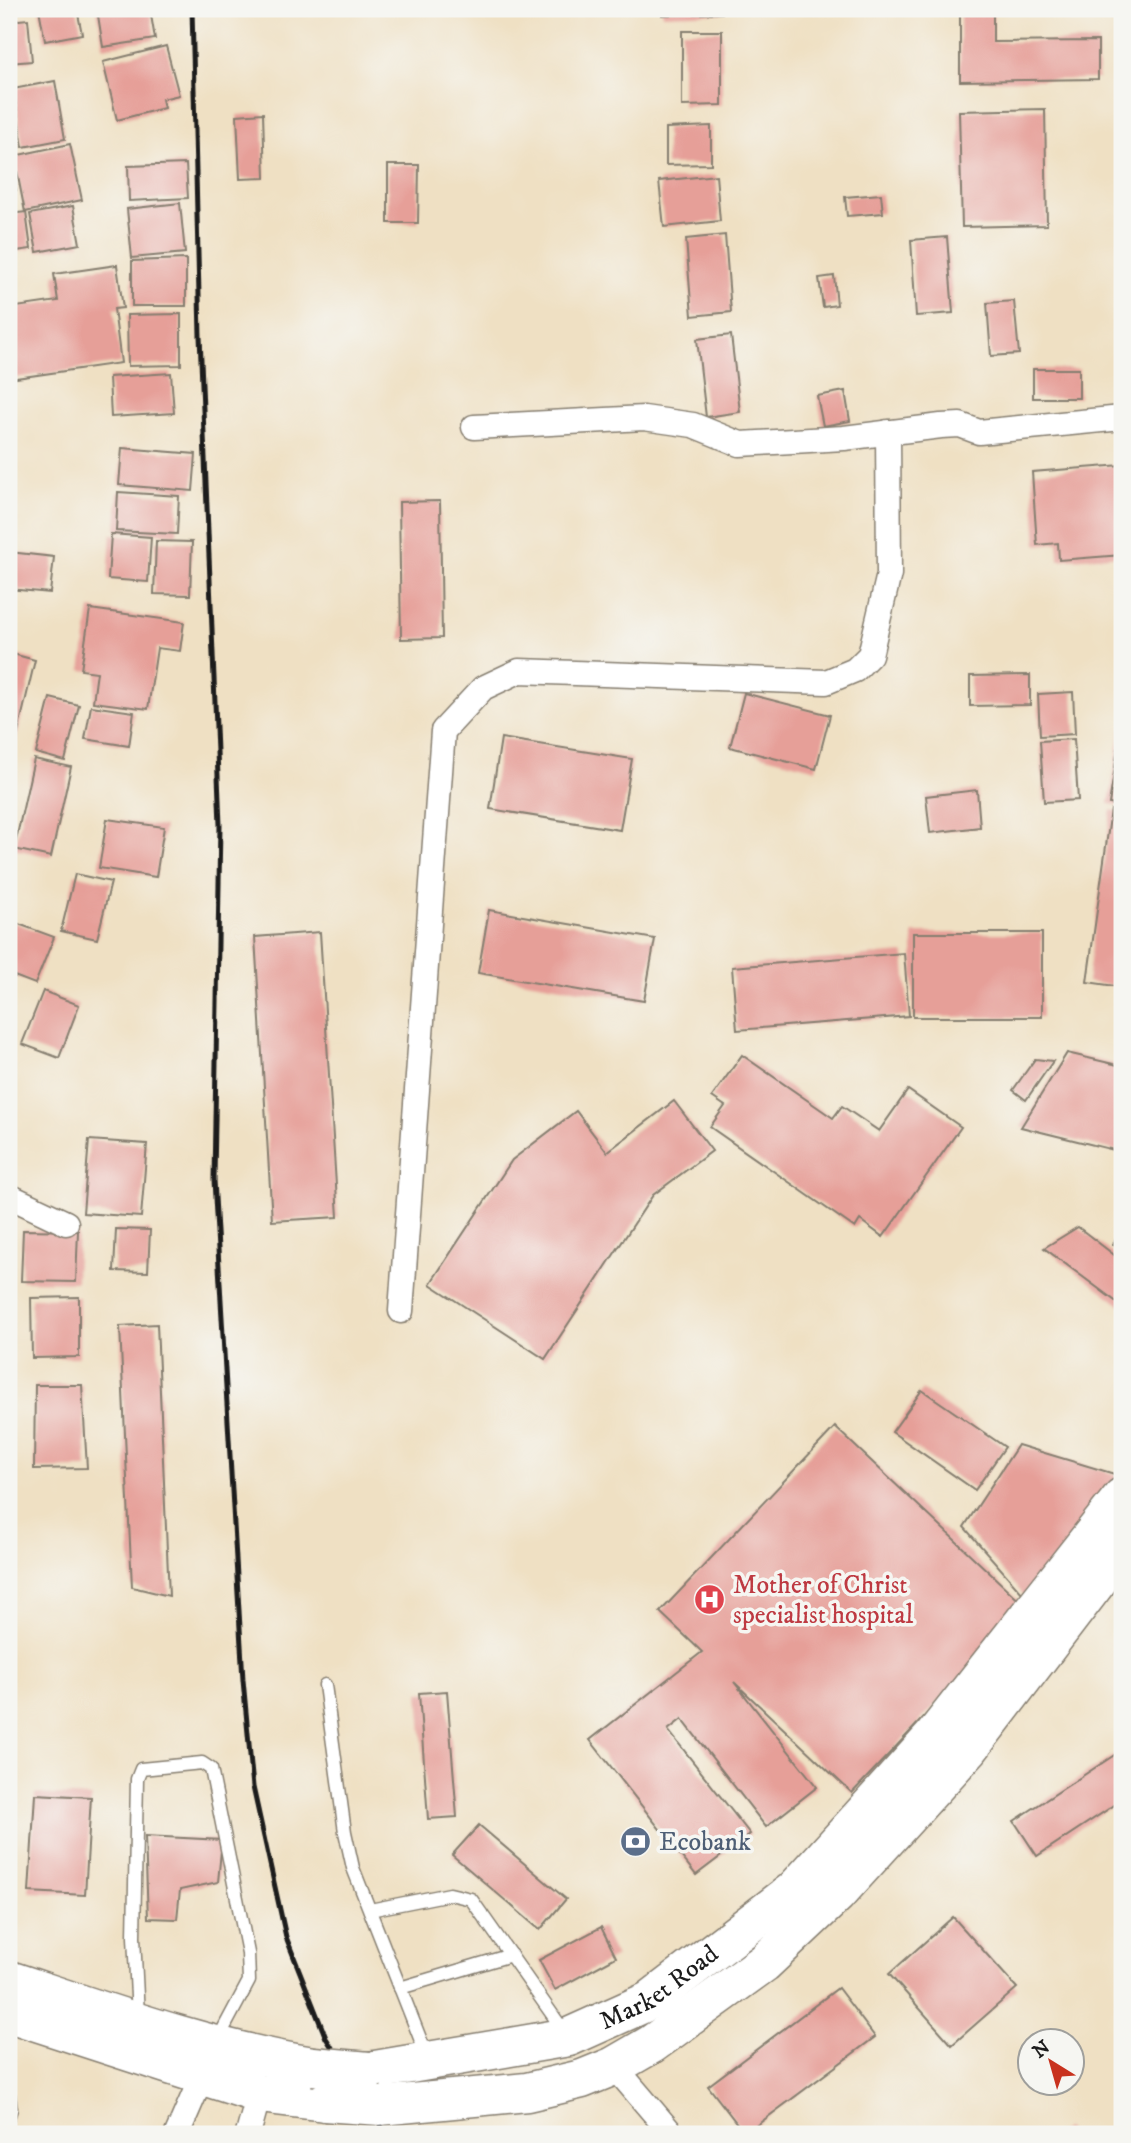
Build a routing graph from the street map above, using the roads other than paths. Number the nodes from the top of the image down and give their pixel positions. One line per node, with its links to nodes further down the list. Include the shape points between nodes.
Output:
1 (1122, 418): 3 (street, via 979,432 960,425)
2 (474, 427): 3 (street, via 644,418 694,425 740,444)
3 (888, 432): 6 (street, via 889,574 870,656 855,670 826,682 519,671 483,688 443,731)
4 (9, 1196): 5 (street)
5 (66, 1223)
6 (401, 1311)
7 (1122, 1497): 16 (main road, Market Road, via 933,1737 794,1890 649,2001)
8 (1122, 1549): 19 (main road, Market Road, via 969,1749 837,1894 764,1963)
9 (326, 1685): 10 (lane, via 345,1832)
10 (370, 1910): 11 (lane, via 460,1895 471,1899); 13 (lane)
11 (511, 1955): 13 (lane); 16 (lane)
12 (9, 1980): 15 (main road, Market Road)
13 (400, 1988): 18 (lane)
14 (9, 2013): 17 (main road, Market Road)
15 (139, 2023): 17 (main road, Market Road); 17 (lane, via 134,1937 137,1779 141,1769 202,1763 211,1769 248,1953 249,1981)
16 (569, 2037): 18 (main road, Market Road)
17 (209, 2060): 20 (main road, Market Road, bridge, via 265,2058 313,2066); 21 (main road, Market Road); 24 (street)
18 (430, 2063): 20 (main road, Market Road)
19 (614, 2066): 20 (main road, Market Road, via 527,2092); 26 (street)
20 (375, 2089): 21 (main road, Market Road, bridge, via 325,2102)
21 (259, 2094): 25 (street)
22 (9, 2095): 23 (lane)
23 (9, 2115)
24 (177, 2134)
25 (248, 2134)
26 (672, 2134)

